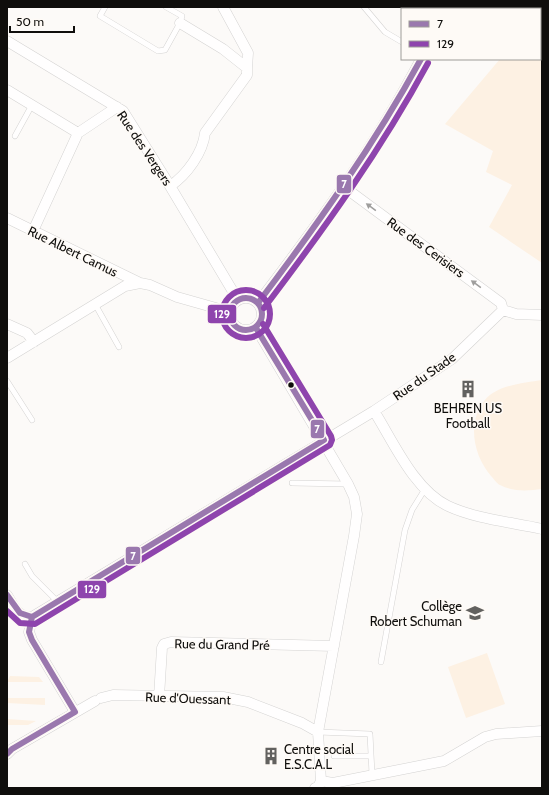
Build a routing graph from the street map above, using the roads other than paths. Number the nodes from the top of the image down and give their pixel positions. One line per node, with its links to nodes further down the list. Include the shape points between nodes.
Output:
1 (105, 7): 5 (lane, via 100,16 158,51 165,50)
2 (166, 7): 5 (lane, via 182,16)
3 (223, 7): 9 (street, via 248,53)
4 (364, 7): 7 (lane, via 385,32)
5 (180, 23): 9 (street, via 223,49)
6 (7, 41): 12 (street, Rue des Vergers)
7 (401, 41)
8 (420, 60): 16 (street, via 396,107)
9 (247, 68): 15 (street, via 247,75 205,133 204,145 180,180)
10 (7, 90): 11 (street)
11 (32, 105): 13 (street); 14 (lane)
12 (117, 107): 13 (street); 15 (street, Rue des Vergers, via 123,111)
13 (78, 133): 18 (street)
14 (14, 136)
15 (170, 186): 20 (street, Rue des Vergers)
16 (344, 187): 21 (street); 23 (street, Rue des Cerisiers, one-way to 16, via 501,303)
17 (7, 218): 18 (street, Rue Albert Camus)
18 (33, 231): 19 (street, Rue Albert Camus)
19 (140, 283): 22 (street, via 125,286); 24 (street, Rue Albert Camus, via 181,299)
20 (238, 300): 21 (street, via 247,298); 24 (street)
21 (258, 303): 27 (street, via 263,314)
22 (95, 304): 28 (street); 29 (lane)
23 (503, 310): 25 (street, via 516,314); 32 (street, Rue du Stade, via 452,359)
24 (230, 312): 27 (street, via 231,320 240,330 249,331)
25 (542, 315)
26 (7, 324): 28 (street, via 27,333)
27 (256, 328): 34 (street)
28 (34, 342): 30 (street)
29 (119, 347)
30 (7, 358)
31 (7, 381): 33 (lane)
32 (374, 411): 34 (street, Rue du Stade); 37 (street)
33 (32, 420)
34 (324, 440): 36 (street); 41 (street, Rue du Stade)
35 (292, 483): 36 (lane)
36 (348, 484): 43 (street, via 354,497 357,514)
37 (425, 489): 38 (street, via 435,498 459,510); 44 (lane, via 412,510 405,530)
38 (542, 529)
39 (25, 564): 41 (lane, via 32,576)
40 (7, 595): 42 (street, via 20,614)
41 (58, 602): 42 (street, Rue du Stade)
42 (32, 618): 46 (street, via 29,632 32,640)
43 (334, 646): 45 (street, Rue du Grand Pré, via 171,642 164,644); 48 (street)
44 (381, 662)
45 (159, 697): 46 (street, Rue d'Ouessant, via 113,695); 48 (street, Rue d'Ouessant, via 223,697 248,702)
46 (75, 712): 49 (street, Rue d'Ouessant)
47 (542, 731): 52 (street, via 503,733 485,737 444,761)
48 (318, 732): 51 (lane, via 370,734); 53 (street)
49 (7, 754)
50 (334, 756): 51 (lane)
51 (371, 756): 52 (lane)
52 (372, 774): 53 (street)
53 (318, 784)

